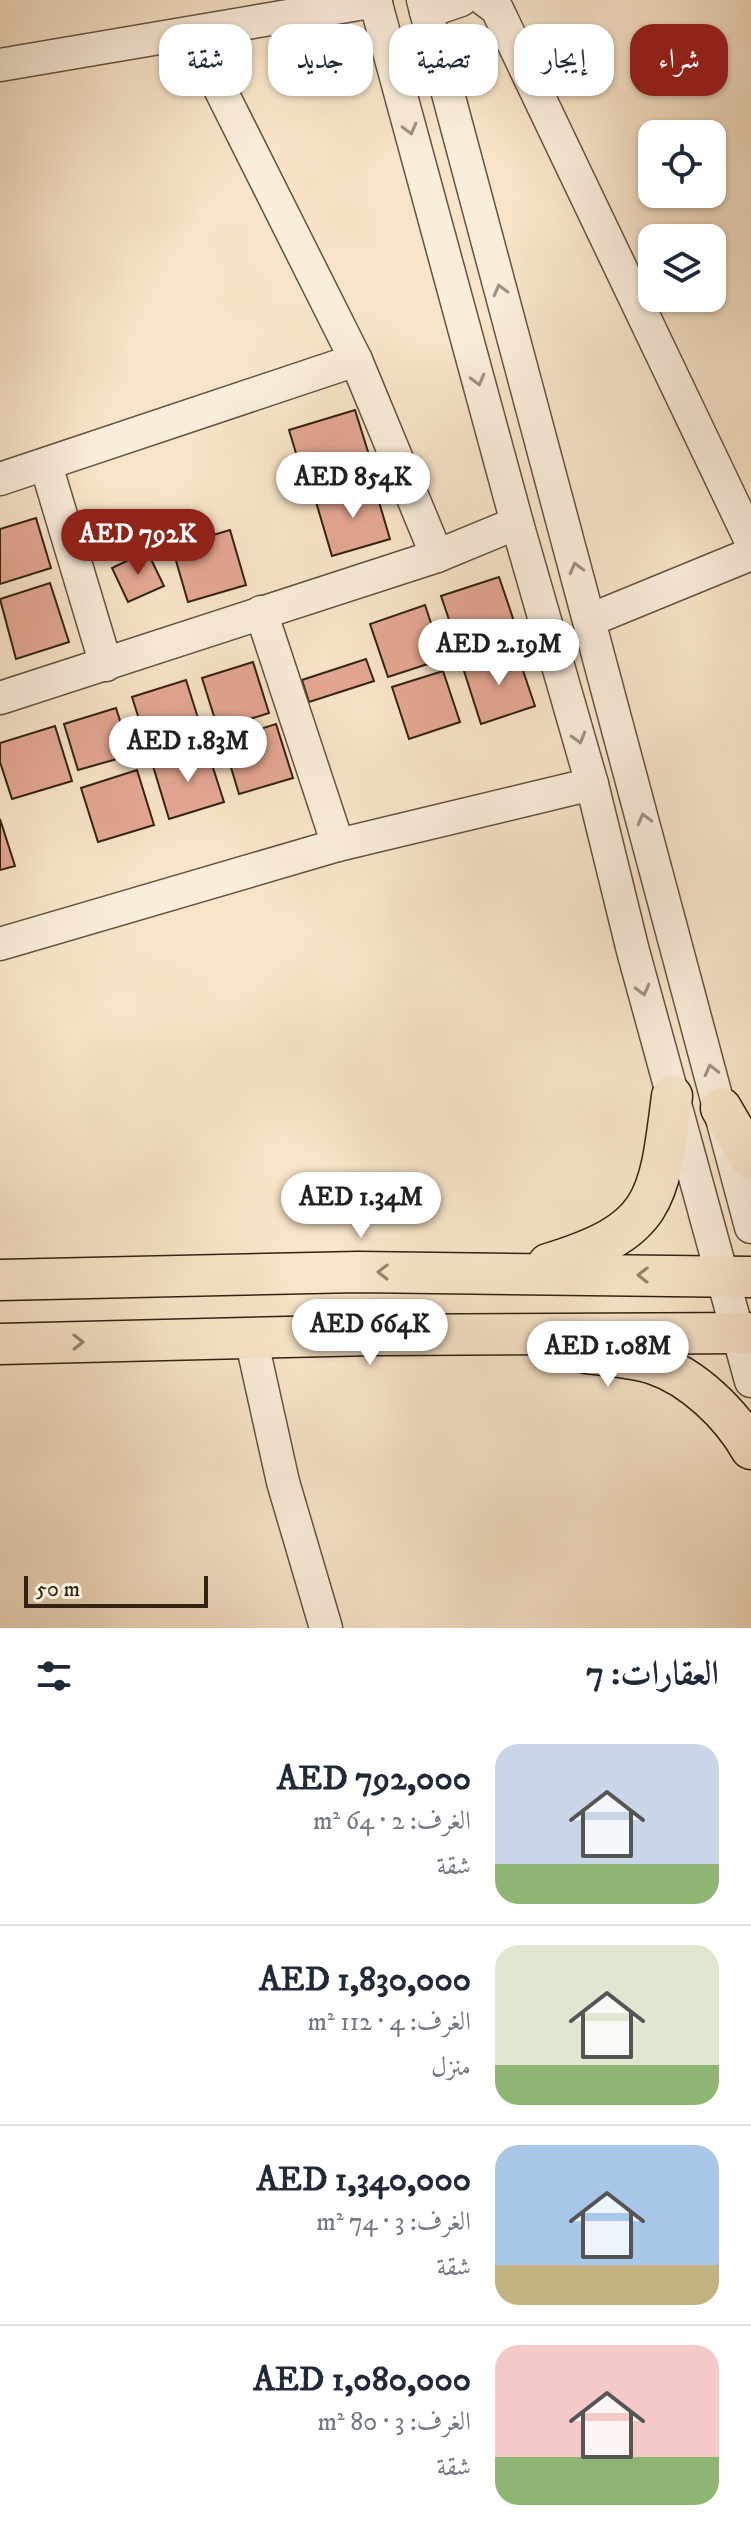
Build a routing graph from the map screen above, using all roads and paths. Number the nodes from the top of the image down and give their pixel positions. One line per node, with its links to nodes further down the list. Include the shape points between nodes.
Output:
1 (461, 0): 4 (street)
2 (485, 0): 13 (street, via 497,9)
3 (376, 1): 5 (street); 12 (street, one-way to 12)
4 (424, 6): 17 (street, one-way to 4)
5 (244, 24)
6 (159, 38): 7 (street)
7 (0, 65)
8 (224, 96): 9 (street)
9 (356, 360): 10 (street); 15 (street)
10 (46, 465): 11 (street); 18 (street)
11 (0, 479)
12 (517, 523): 15 (street); 20 (street, one-way to 20)
13 (751, 541)
14 (751, 554): 17 (street)
15 (437, 556): 16 (street)
16 (261, 612): 18 (street); 21 (street)
17 (590, 620): 24 (street, one-way to 17)
18 (106, 665): 19 (street)
19 (0, 698)
20 (592, 784): 21 (street); 23 (street, one-way to 23)
21 (338, 845): 22 (street)
22 (0, 944)
23 (672, 1096): 27 (main road, via 664,1164 653,1196 633,1226 609,1243); 28 (street)
24 (721, 1108): 25 (main road); 26 (street)
25 (751, 1159)
26 (751, 1227)
27 (516, 1274): 28 (main road, one-way to 27); 29 (main road, one-way to 29)
28 (736, 1277): 30 (street)
29 (0, 1280)
30 (745, 1333): 31 (main road); 34 (street)
31 (472, 1334): 32 (main road); 35 (main road, via 655,1364 691,1384 724,1413)
32 (251, 1338): 33 (main road, one-way to 32); 36 (street, via 283,1482)
33 (0, 1344)
34 (751, 1381)
35 (751, 1449)
36 (326, 1628)

